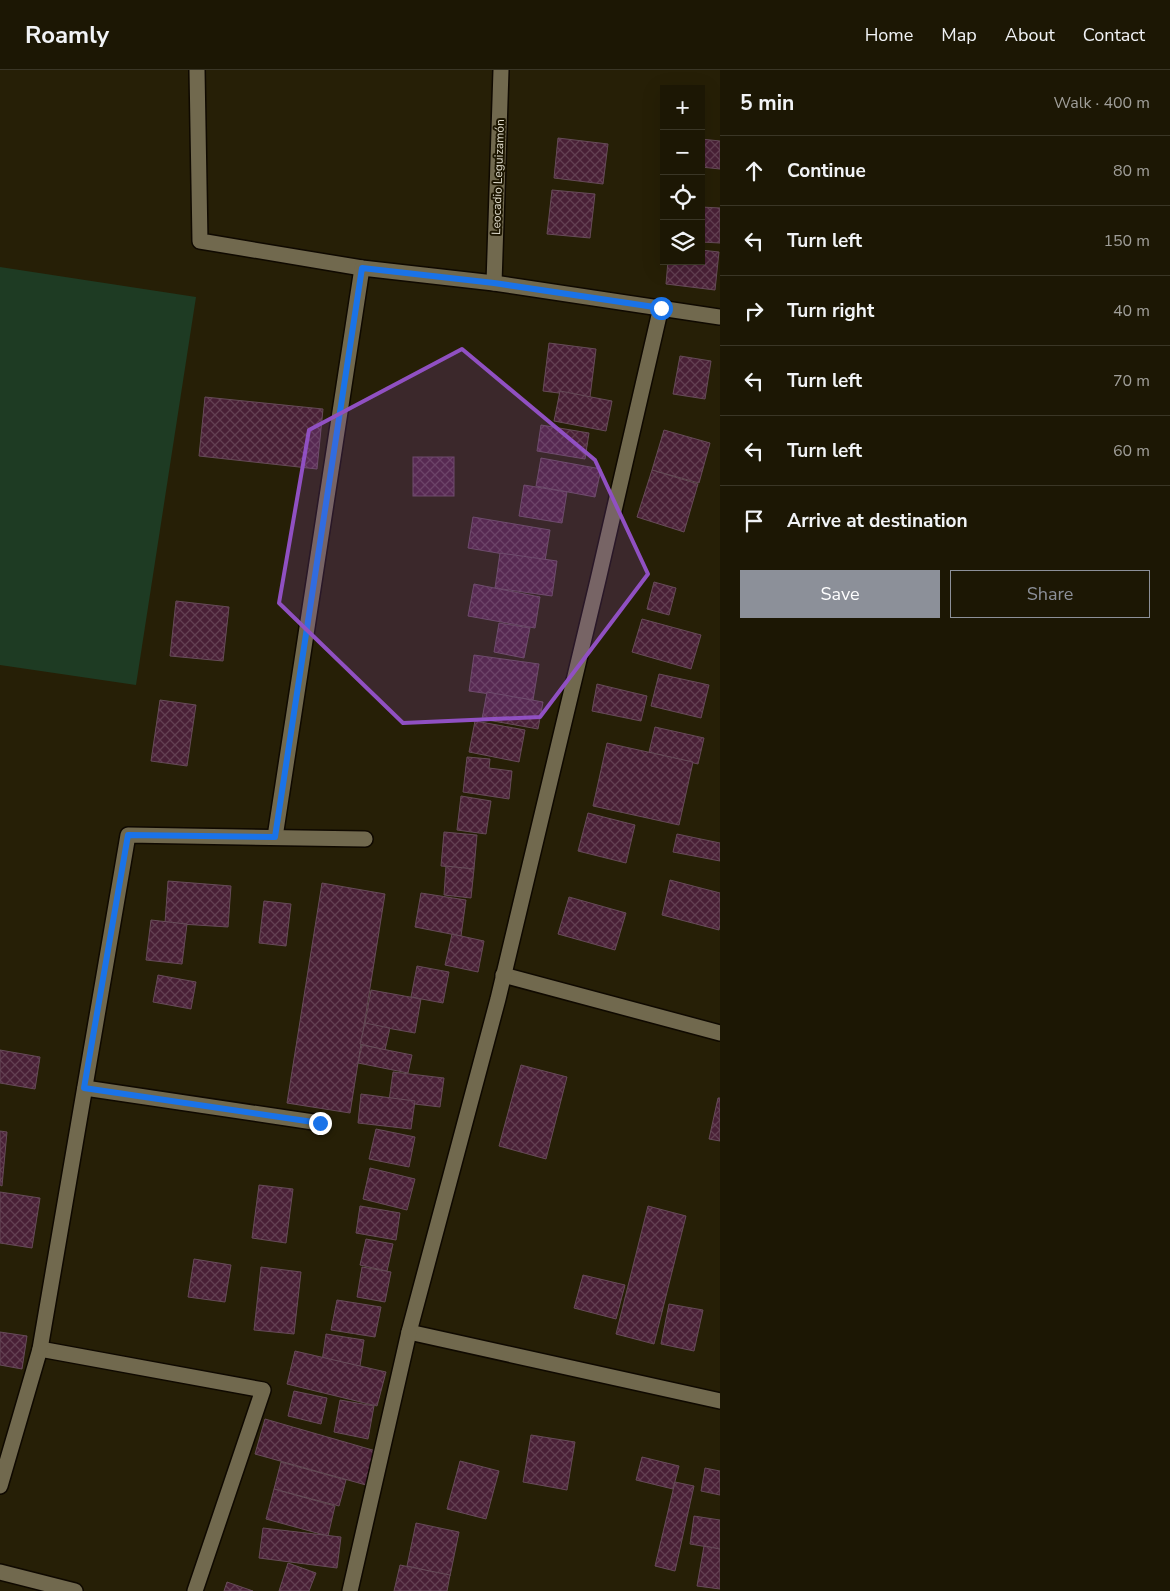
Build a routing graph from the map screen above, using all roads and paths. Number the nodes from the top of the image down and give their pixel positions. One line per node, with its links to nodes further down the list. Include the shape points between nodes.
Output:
1 (198, 70): 3 (street, via 200,241)
2 (501, 70): 4 (street, Leocadio Leguizamón)
3 (362, 268): 4 (street); 7 (street)
4 (494, 283): 5 (street)
5 (661, 308): 6 (street); 9 (street)
6 (720, 317)
7 (275, 837): 8 (street); 11 (street, via 128,835)
8 (365, 839)
9 (503, 975): 10 (street); 13 (street)
10 (720, 1033)
11 (84, 1088): 12 (street); 14 (street)
12 (320, 1123)
13 (410, 1332): 15 (street); 21 (street)
14 (40, 1349): 16 (street); 20 (street, via 263,1390)
15 (720, 1400)
16 (5, 1451): 17 (street)
17 (0, 1486)
18 (0, 1572): 19 (street)
19 (75, 1591)
20 (195, 1591)
21 (350, 1591)

